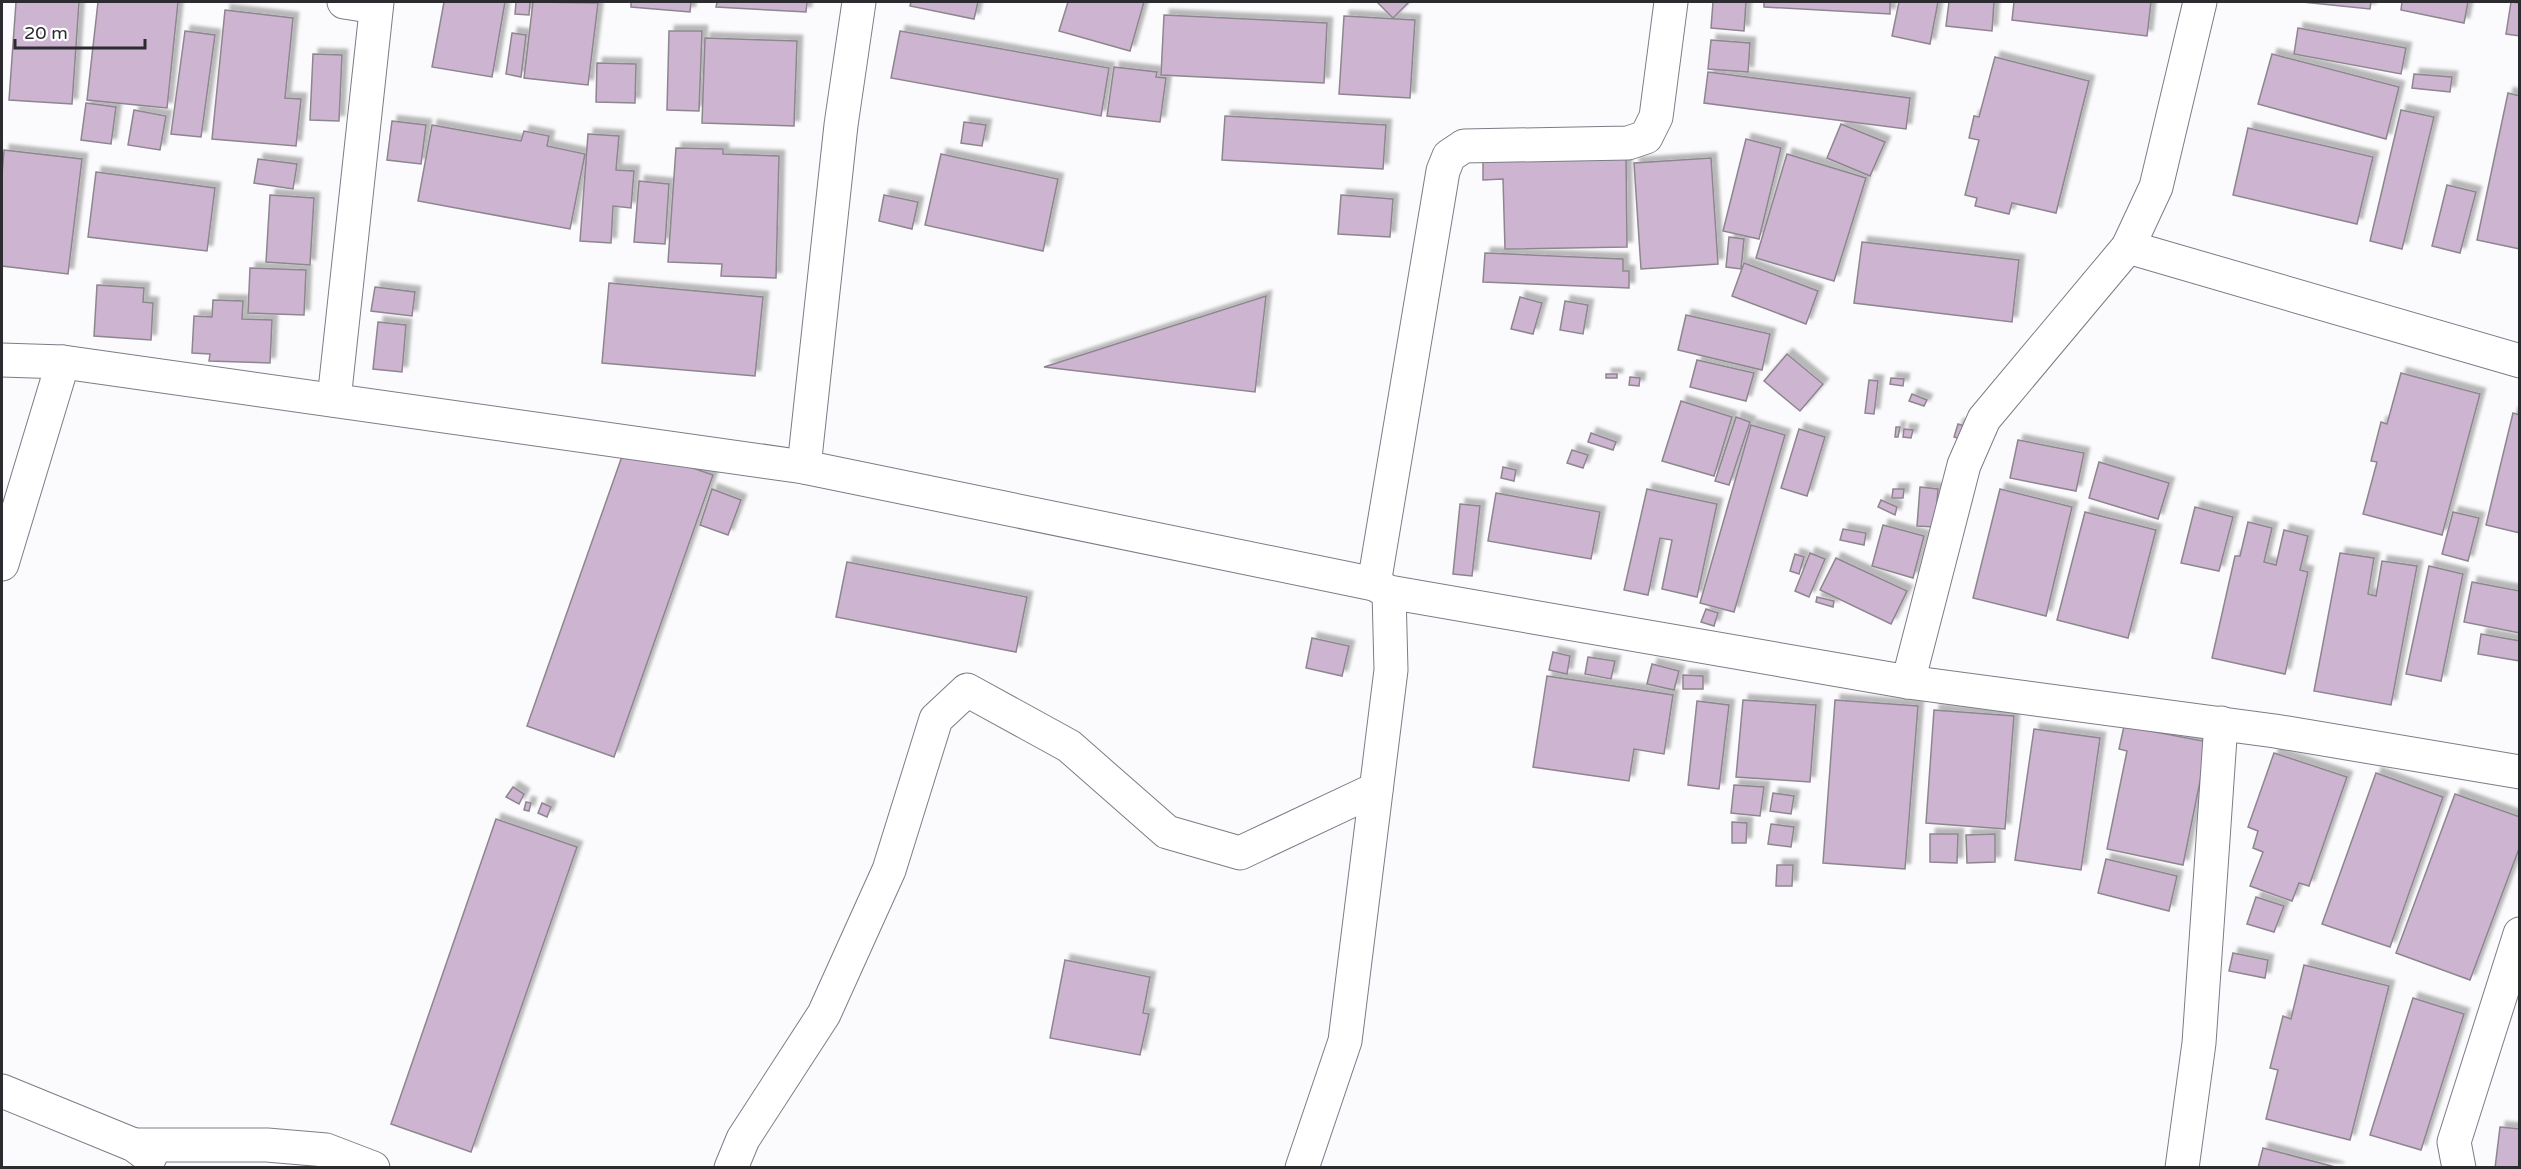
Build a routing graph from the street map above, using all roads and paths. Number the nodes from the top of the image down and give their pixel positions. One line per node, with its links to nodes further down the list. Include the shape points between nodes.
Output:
1 (344, 2): 5 (street)
2 (859, 2): 11 (street, via 841,125)
3 (1671, 2): 13 (street, via 1656,117 1646,137 1628,143 1464,146 1449,156 1441,183)
4 (2199, 2): 6 (street, via 2156,187)
5 (376, 4): 10 (street)
6 (2128, 247): 8 (street); 14 (street, via 1984,419 1964,465)
7 (2, 360): 9 (street)
8 (2520, 361)
9 (63, 362): 10 (street); 12 (street)
10 (334, 400): 11 (street)
11 (804, 467): 13 (street)
12 (2, 560)
13 (1382, 588): 14 (street); 17 (street, via 1391,670)
14 (1908, 682): 15 (street)
15 (2221, 723): 16 (street); 25 (street, via 2199,1043)
16 (2520, 772)
17 (1376, 789): 23 (street, via 1240,853 1167,832 1069,746 967,690 936,719 890,870 824,1014 743,1139); 24 (street, via 1345,1041)
18 (2520, 934): 26 (street, via 2454,1142)
19 (2, 1091): 20 (street)
20 (134, 1145): 21 (street); 22 (street, via 267,1145 326,1150)
21 (164, 1167)
22 (373, 1167)
23 (731, 1167)
24 (1302, 1167)
25 (2182, 1167)
26 (2459, 1167)

